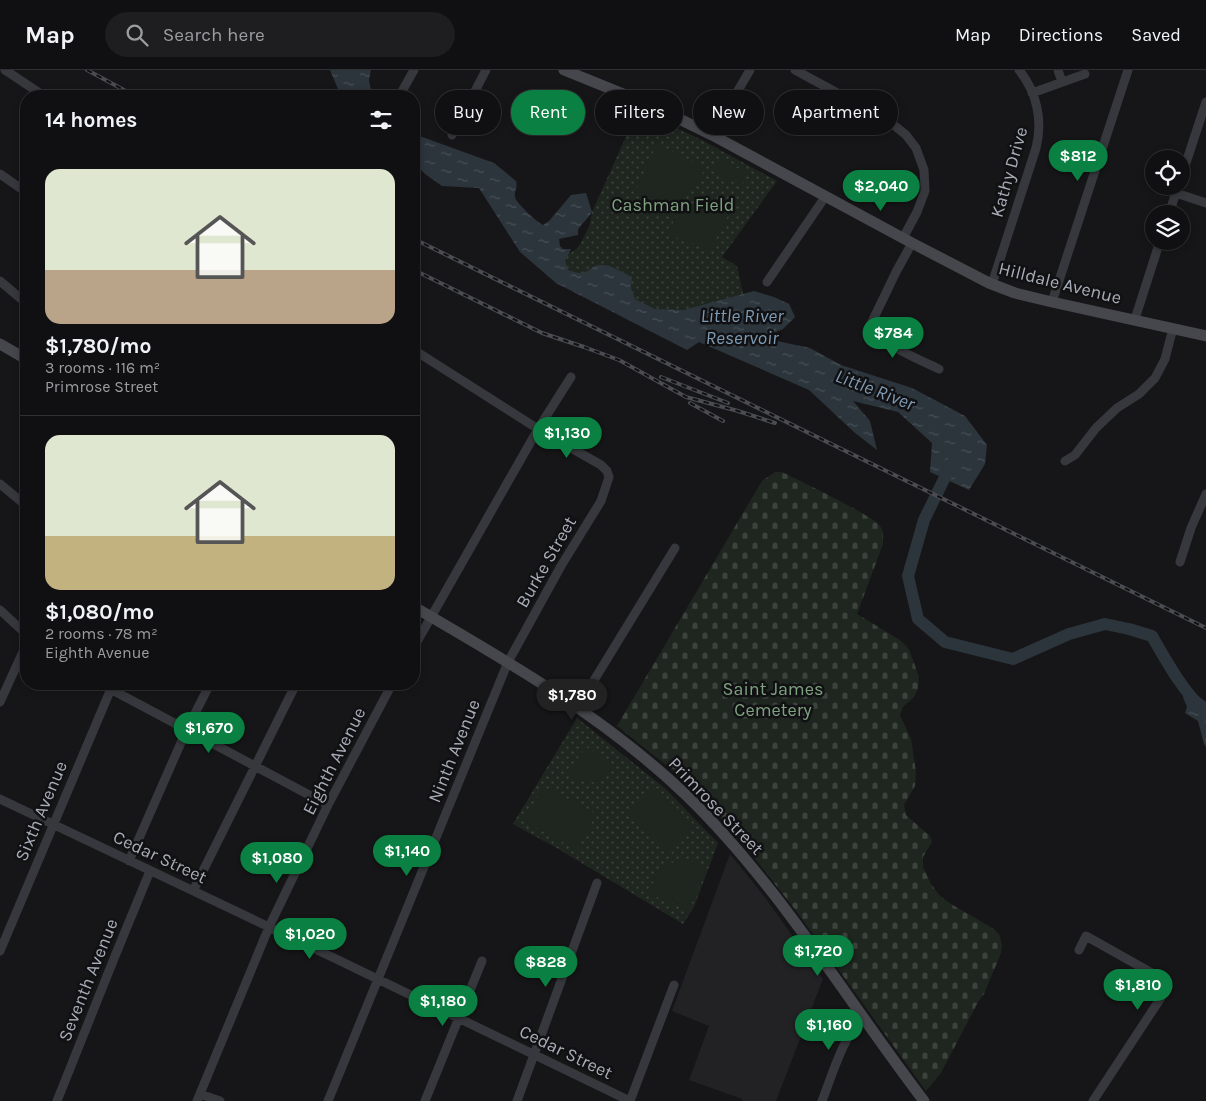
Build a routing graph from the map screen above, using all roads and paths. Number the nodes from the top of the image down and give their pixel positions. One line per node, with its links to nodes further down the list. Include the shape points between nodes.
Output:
1 (5, 70): 12 (street)
2 (414, 70): 13 (street)
3 (486, 70): 14 (street)
4 (564, 70): 18 (main road, Hilldale Avenue)
5 (750, 70): 15 (street)
6 (795, 70): 26 (street, via 889,121 916,148 924,170 925,191)
7 (1019, 70): 16 (street, Kathy Drive)
8 (1058, 70): 11 (street)
9 (1128, 70): 32 (street)
10 (1085, 74): 11 (street)
11 (1062, 82): 16 (street)
12 (35, 90)
13 (403, 90)
14 (476, 90)
15 (738, 90)
16 (1032, 93): 30 (street, Kathy Drive, via 1039,120 1038,139)
17 (1206, 102): 20 (street)
18 (693, 126)
19 (712, 135): 24 (main road, Hilldale Avenue)
20 (1190, 151)
21 (0, 174): 22 (street)
22 (20, 188)
23 (1188, 195): 25 (street)
24 (825, 197): 26 (main road, Hilldale Avenue); 29 (street)
25 (1206, 203)
26 (907, 241): 30 (main road, Hilldale Avenue); 39 (street, via 870,326 872,332 900,350)
27 (1157, 250): 33 (street)
28 (0, 281): 31 (street)
29 (767, 282)
30 (992, 284): 32 (main road, Hilldale Avenue)
31 (20, 298)
32 (1052, 302): 33 (main road, Hilldale Avenue)
33 (1135, 319): 34 (main road, Hilldale Avenue)
34 (1174, 328): 35 (main road, Hilldale Avenue); 42 (street, via 1165,359 1155,378 1139,394 1117,408 1075,455)
35 (1206, 336)
36 (0, 344): 38 (main road)
37 (420, 354): 41 (street)
38 (20, 355)
39 (939, 369)
40 (571, 377): 41 (street)
41 (538, 429): 50 (street); 54 (street, Burke Street, via 601,465 609,477 601,501)
42 (1065, 461)
43 (0, 484): 45 (street)
44 (1206, 494): 47 (street)
45 (20, 499)
46 (675, 548): 61 (street)
47 (1180, 562)
48 (0, 610): 51 (street)
49 (420, 610): 50 (main road, Primrose Street)
50 (431, 616): 52 (street); 54 (main road, Primrose Street)
51 (20, 628)
52 (420, 636)
53 (20, 659): 60 (street)
54 (508, 662): 61 (main road, Primrose Street); 75 (street, Ninth Avenue)
55 (110, 690): 66 (street, Sixth Avenue)
56 (119, 690): 62 (street)
57 (207, 690): 62 (street)
58 (293, 690): 63 (street)
59 (389, 690): 65 (street, Eighth Avenue)
60 (0, 702)
61 (577, 708): 77 (main road, Primrose Street, via 674,784 728,840 777,900)
62 (187, 729): 63 (street); 67 (street)
63 (255, 765): 65 (street); 70 (street)
64 (0, 799): 66 (street, Cedar Street)
65 (328, 805): 71 (street, Eighth Avenue)
66 (53, 825): 67 (street, Cedar Street); 73 (street, Sixth Avenue)
67 (129, 861): 68 (street, Cedar Street)
68 (150, 871): 70 (street, Cedar Street); 82 (street, Seventh Avenue)
69 (597, 883): 79 (street)
70 (193, 891): 71 (street, Cedar Street)
71 (269, 927): 75 (street, Cedar Street); 80 (street, Eighth Avenue)
72 (1079, 950): 89 (street, via 1086,936 1150,972 1168,987)
73 (0, 951)
74 (482, 961): 78 (street)
75 (378, 979): 78 (street, Cedar Street); 84 (street, Ninth Avenue)
76 (674, 985): 87 (street)
77 (863, 1017): 81 (main road, Primrose Street); 88 (street, via 853,1028)
78 (458, 1019): 79 (street, Cedar Street); 85 (street)
79 (534, 1055): 86 (street); 87 (street, Cedar Street)
80 (199, 1097): 83 (street)
81 (922, 1100)
82 (57, 1101)
83 (220, 1101)
84 (328, 1101)
85 (425, 1101)
86 (517, 1101)
87 (630, 1101)
88 (822, 1101)
89 (1093, 1101)

